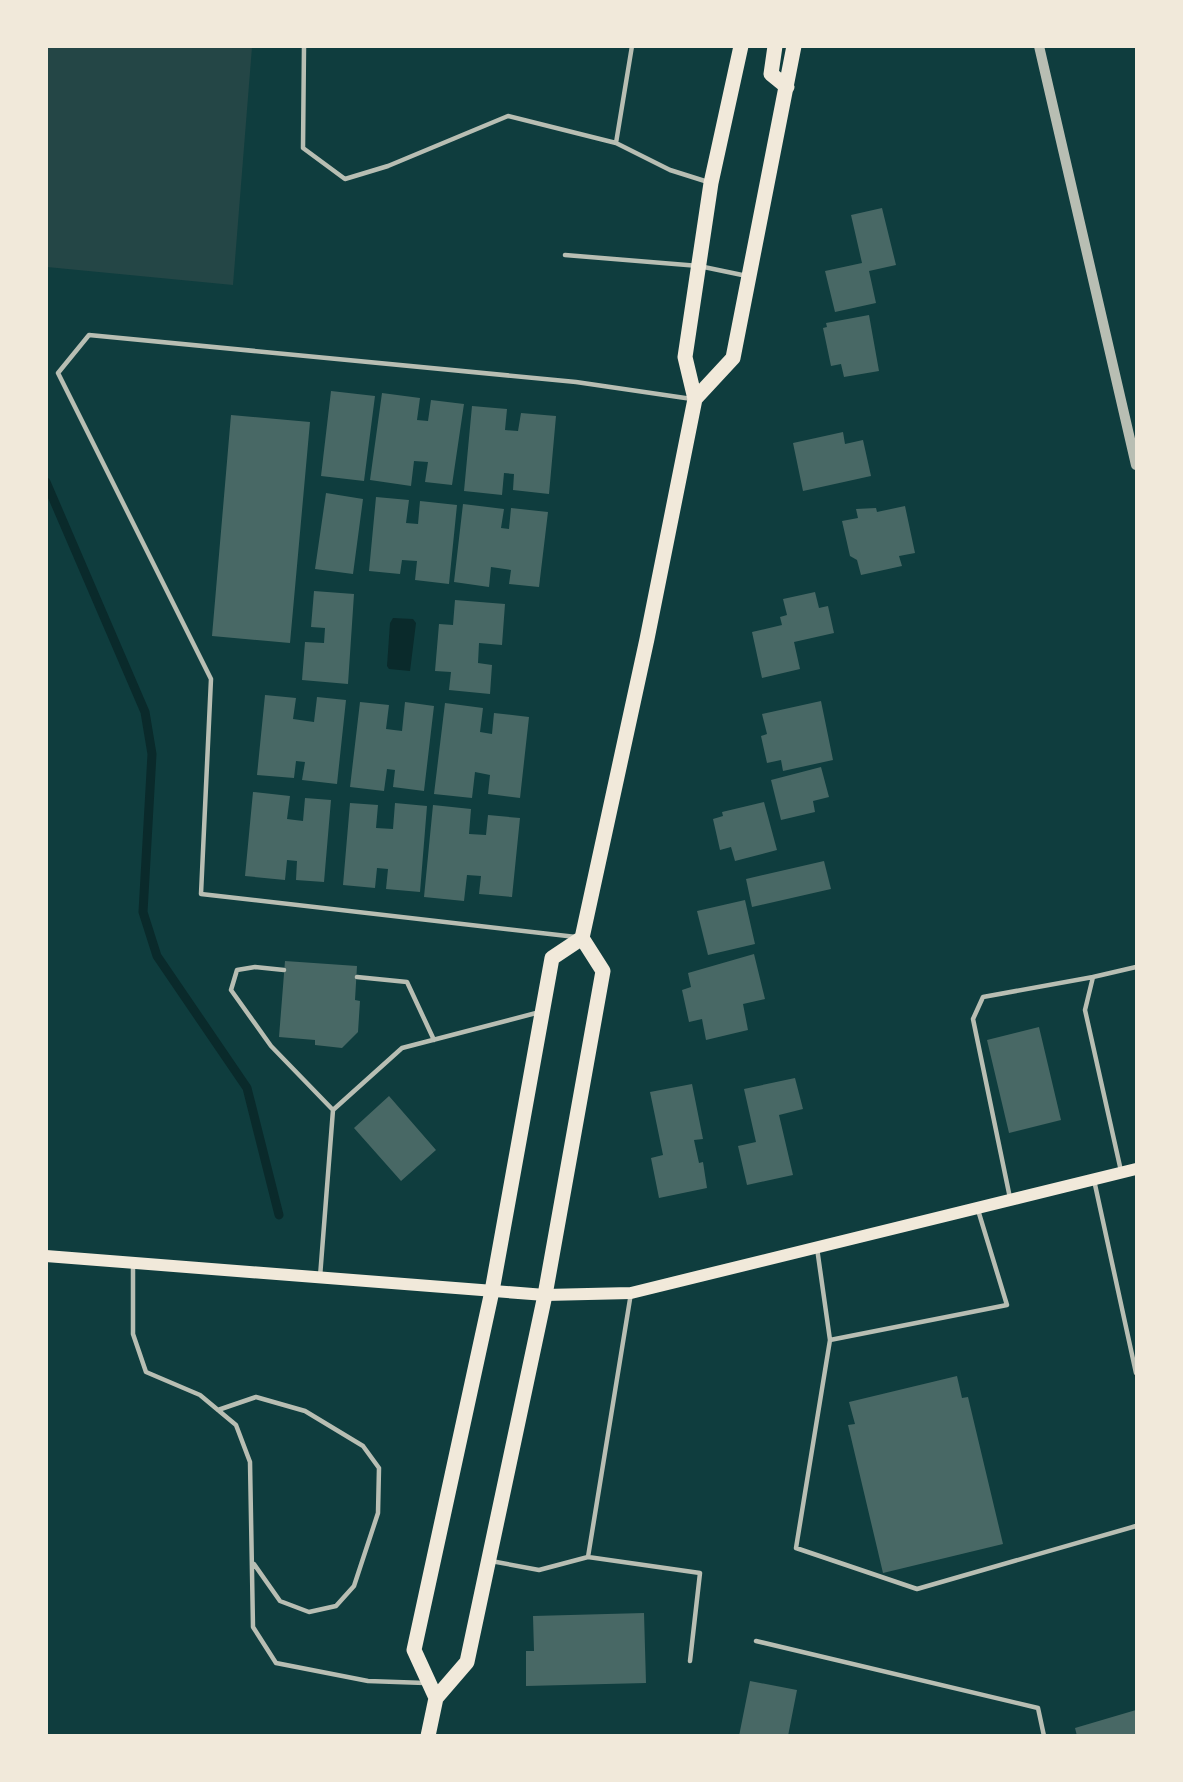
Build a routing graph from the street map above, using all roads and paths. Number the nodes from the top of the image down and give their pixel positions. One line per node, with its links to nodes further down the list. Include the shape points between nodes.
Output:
1 (304, 46): 8 (lane, via 303,148 345,179 388,166 508,116)
2 (632, 46): 8 (lane)
3 (741, 46): 9 (main road)
4 (775, 46): 7 (main road, via 771,74)
5 (794, 46): 7 (main road)
6 (1039, 46): 14 (street)
7 (787, 87): 12 (main road)
8 (616, 143): 9 (lane, via 670,170)
9 (711, 183): 11 (main road)
10 (566, 255): 11 (lane)
11 (699, 266): 12 (lane); 13 (main road, via 685,357)
12 (750, 276): 13 (main road, via 733,358)
13 (695, 399): 15 (main road); 15 (lane, via 576,382 89,334 58,373 211,679 201,894)
14 (1137, 465)
15 (582, 938): 20 (main road, via 552,958); 34 (main road, via 603,971)
16 (1137, 967): 19 (lane)
17 (284, 970): 22 (lane, via 237,970 231,990 271,1046)
18 (357, 977): 21 (lane, via 407,982)
19 (1093, 977): 24 (lane, via 1085,1010); 26 (lane, via 983,997 973,1019)
20 (542, 1011): 21 (lane); 32 (main road)
21 (434, 1040): 22 (lane, via 402,1048)
22 (333, 1110): 31 (lane)
23 (1137, 1169): 24 (main road)
24 (1121, 1173): 25 (main road)
25 (1094, 1180): 26 (main road); 36 (lane)
26 (1010, 1200): 27 (main road)
27 (977, 1208): 28 (main road); 35 (lane, via 1007,1305)
28 (817, 1248): 33 (main road); 35 (lane)
29 (46, 1256): 30 (main road)
30 (133, 1262): 31 (main road); 37 (lane, via 133,1334 146,1372 200,1395)
31 (320, 1277): 32 (main road)
32 (492, 1291): 34 (main road); 44 (main road, via 414,1650)
33 (631, 1293): 34 (main road); 39 (lane)
34 (545, 1295): 40 (main road)
35 (830, 1340): 38 (lane, via 796,1548 917,1589)
36 (1137, 1373)
37 (218, 1410): 41 (lane, via 236,1425 250,1462); 41 (lane, via 256,1397 305,1411 363,1446 380,1468 378,1513 354,1586 336,1606 309,1612 280,1601)
38 (1137, 1527)
39 (588, 1557): 40 (lane, via 539,1570); 43 (lane, via 700,1573)
40 (488, 1560): 45 (main road, via 467,1662)
41 (254, 1564): 44 (lane, via 253,1627 276,1664 368,1681)
42 (756, 1641): 47 (lane, via 1038,1708)
43 (690, 1660)
44 (428, 1683): 45 (main road)
45 (436, 1698): 46 (main road)
46 (428, 1736)
47 (1044, 1736)

